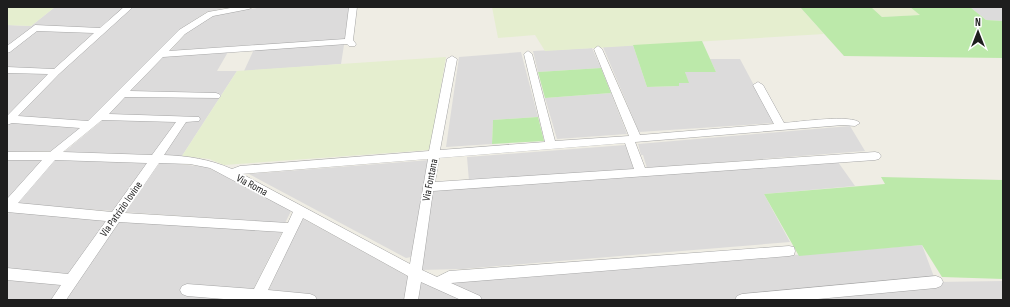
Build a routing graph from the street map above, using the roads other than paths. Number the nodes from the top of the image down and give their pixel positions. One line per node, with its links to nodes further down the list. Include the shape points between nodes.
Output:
1 (129, 7): 4 (street)
2 (249, 7): 7 (street, via 203,17 182,32)
3 (353, 7): 7 (street, via 351,43)
4 (102, 31): 5 (street, via 35,28); 11 (street)
5 (7, 50)
6 (598, 50): 20 (street)
7 (161, 54): 13 (street)
8 (528, 54): 21 (street)
9 (452, 59): 22 (street, Via Fontana)
10 (7, 70): 11 (street)
11 (56, 72): 16 (street)
12 (758, 85): 19 (street)
13 (121, 94): 14 (street); 15 (street)
14 (216, 96)
15 (100, 116): 18 (street); 26 (street, Via Patrizio Iovine, via 189,119)
16 (8, 120): 18 (street)
17 (855, 123): 19 (street)
18 (91, 125): 24 (street)
19 (781, 127): 20 (street)
20 (632, 140): 21 (street); 28 (street)
21 (551, 146): 22 (street)
22 (435, 154): 27 (street, via 240,170); 29 (street, Via Fontana)
23 (7, 156): 24 (street, Via Roma)
24 (52, 156): 26 (street, Via Roma); 30 (street)
25 (875, 156): 28 (street)
26 (156, 159): 27 (street, Via Roma, via 202,162); 32 (street, Via Patrizio Iovine)
27 (231, 173): 31 (street, Via Roma)
28 (642, 173): 29 (street)
29 (428, 187): 35 (street, Via Fontana)
30 (7, 206): 32 (street)
31 (300, 211): 33 (street); 35 (street, Via Roma)
32 (115, 217): 33 (street); 37 (street, Via Patrizio Iovine)
33 (291, 228): 41 (street)
34 (789, 251): 39 (street, via 449,277)
35 (414, 273): 39 (street, Via Roma); 44 (street, Via Fontana)
36 (7, 274): 37 (street)
37 (72, 280): 42 (street, Via Patrizio Iovine)
38 (936, 282): 46 (street)
39 (438, 283): 45 (street, Via Roma)
40 (187, 290): 41 (street)
41 (257, 298): 43 (street)
42 (58, 300)
43 (310, 300)
44 (410, 300)
45 (475, 300)
46 (742, 300)

